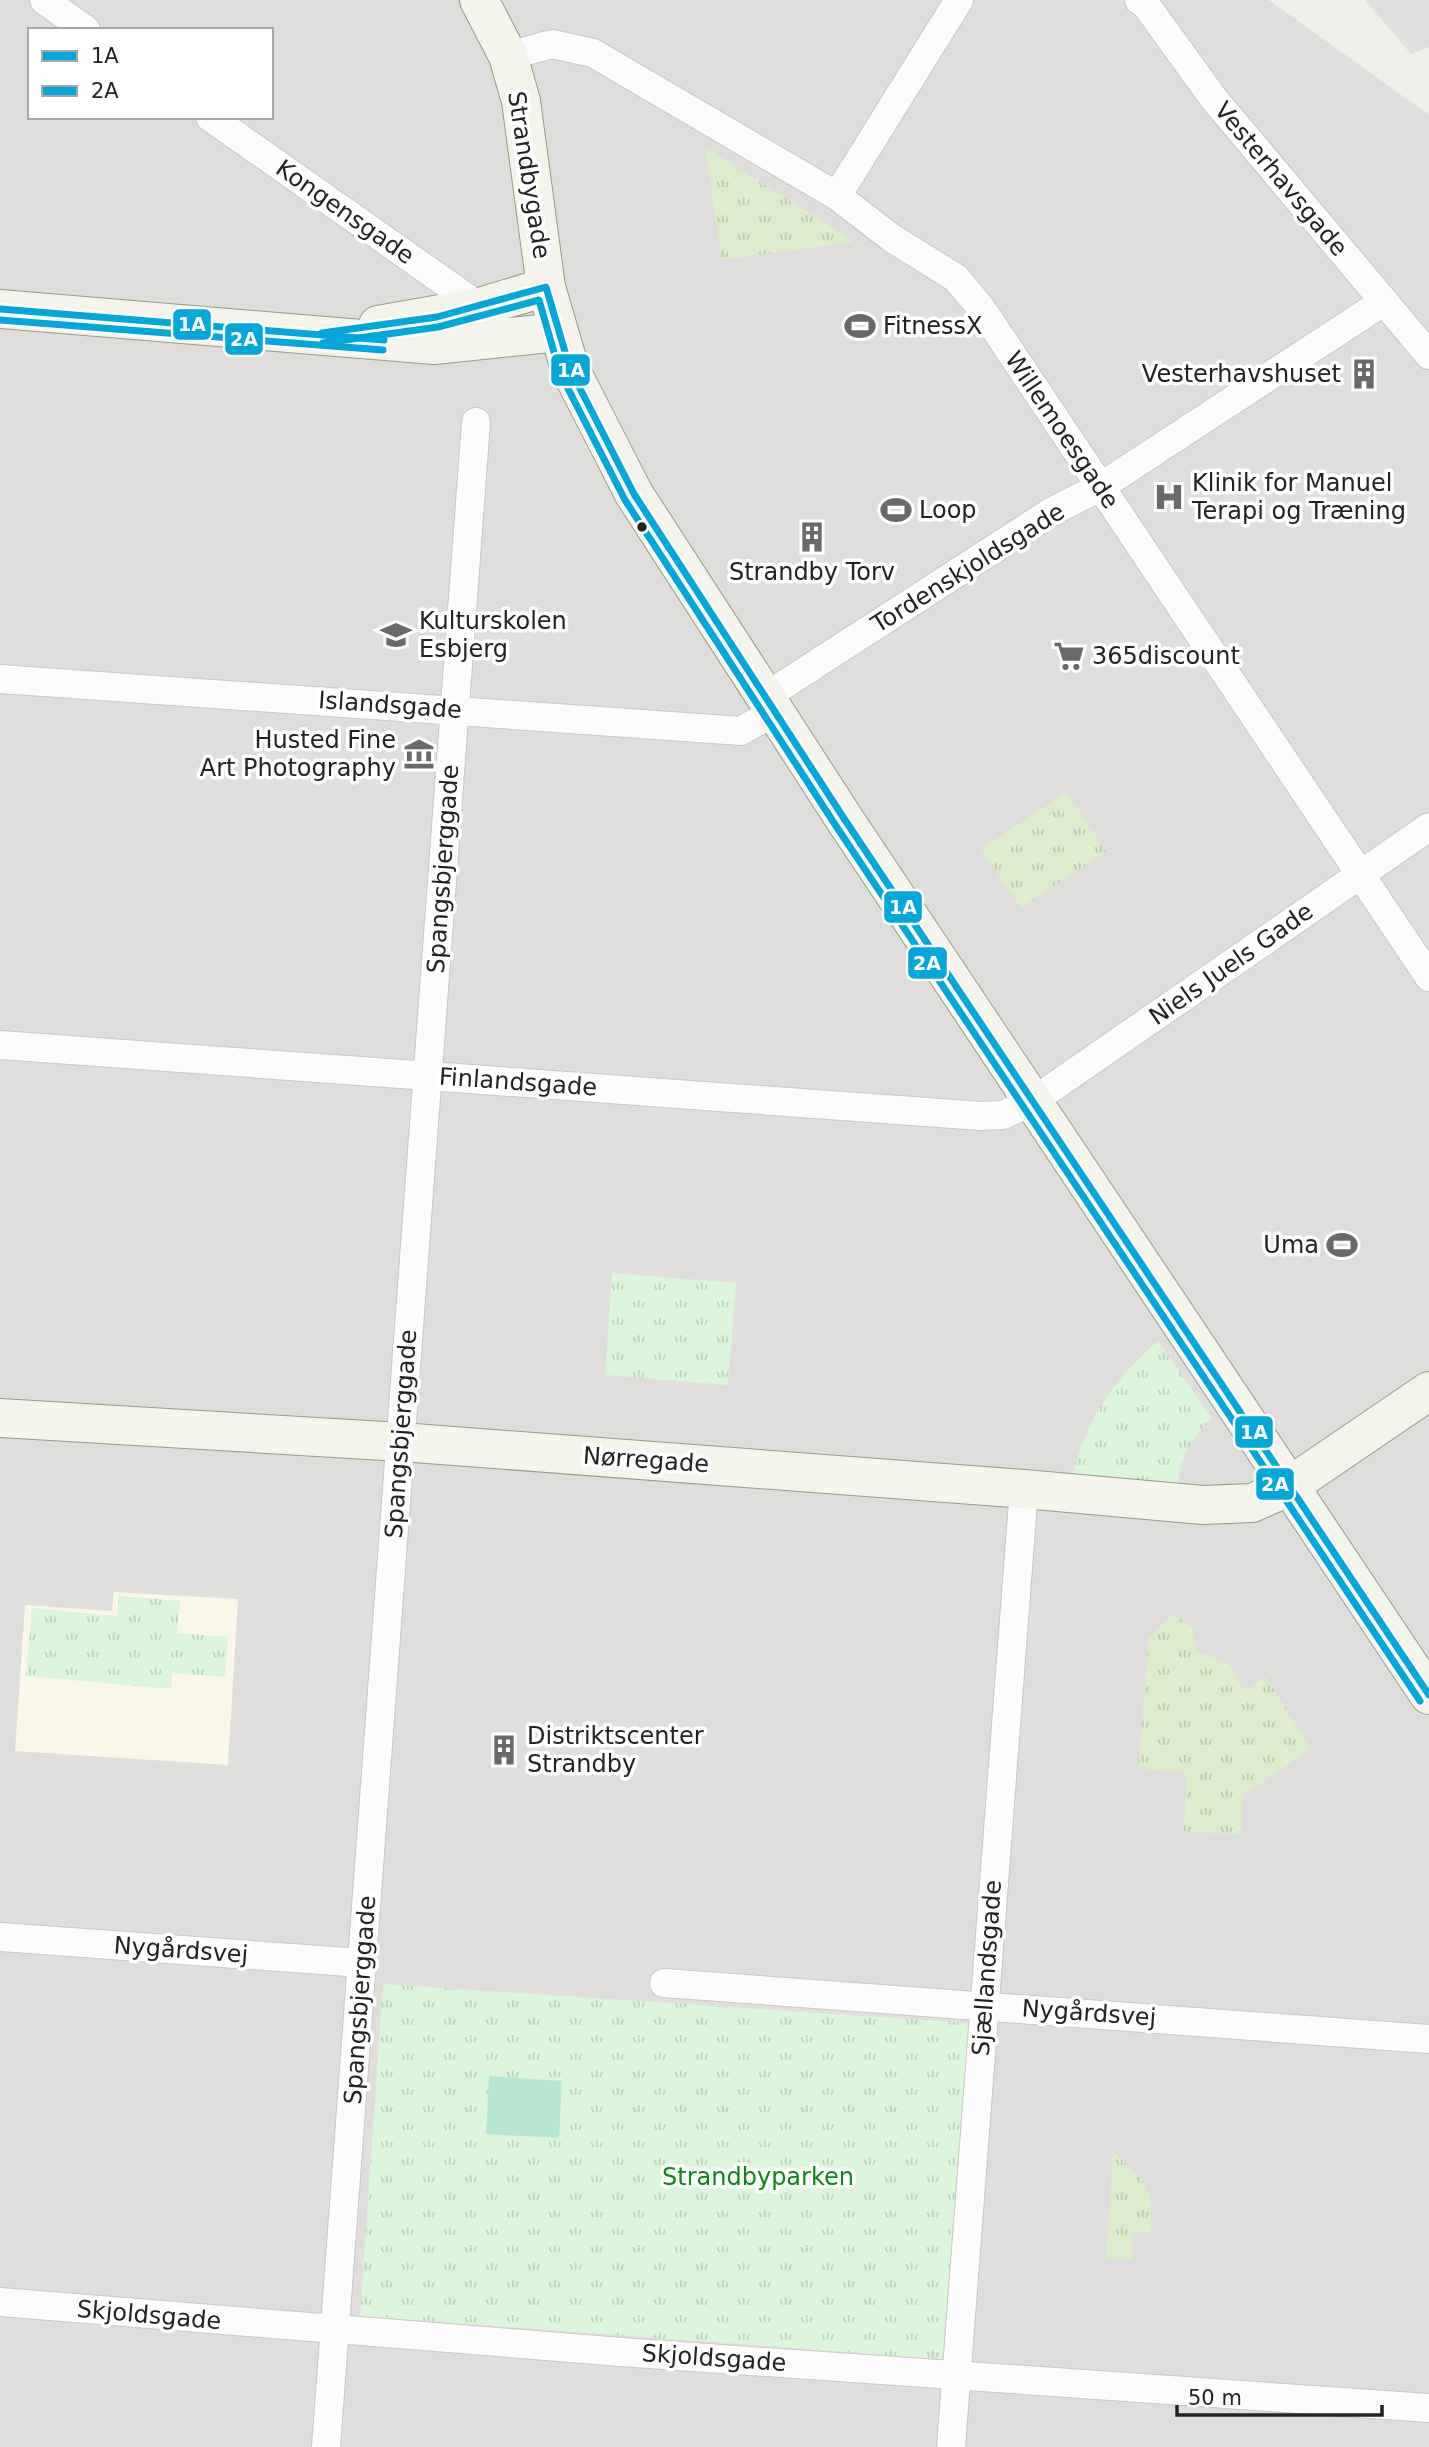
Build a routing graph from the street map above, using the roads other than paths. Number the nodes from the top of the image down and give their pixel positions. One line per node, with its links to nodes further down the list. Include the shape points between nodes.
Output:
1 (44, 0): 5 (street)
2 (479, 0): 6 (street, Strandbygade)
3 (960, 0): 8 (street)
4 (1139, 0): 10 (street, Vesterhavsgade, via 1214,99)
5 (83, 28)
6 (509, 56): 8 (street, Willemoesgade, via 552,44 593,52); 9 (street, Strandbygade, via 521,101)
7 (213, 119): 11 (street, Kongensgade)
8 (837, 196): 17 (street, Willemoesgade, via 893,239 956,278 981,307)
9 (546, 288): 11 (street); 13 (street, Strandbygade)
10 (1383, 302): 15 (street, Vesterhavsgade); 17 (street, Tordenskjoldsgade)
11 (480, 307): 14 (street)
12 (0, 310): 14 (street)
13 (559, 332): 14 (street, via 435,345); 19 (street, Strandbygade, via 570,369 634,495)
14 (322, 333)
15 (1429, 355)
16 (476, 422): 20 (street, Spangsbjerggade)
17 (1100, 487): 19 (street, Tordenskjoldsgade, via 1051,512); 22 (street, Willemoesgade)
18 (0, 679): 20 (street, Islandsgade)
19 (769, 705): 20 (street, Islandsgade, via 741,731); 26 (street, Strandbygade)
20 (455, 709): 25 (street, Spangsbjerggade)
21 (1429, 827): 22 (street, Niels Juels Gade)
22 (1359, 874): 23 (street, Willemoesgade); 26 (street, Niels Juels Gade)
23 (1429, 977)
24 (0, 1045): 25 (street, Finlandsgade)
25 (428, 1076): 26 (street, Finlandsgade, via 981,1116 1003,1115); 29 (street, Spangsbjerggade)
26 (1033, 1101): 30 (street, Strandbygade)
27 (1429, 1391): 30 (street, Nørregade)
28 (0, 1418): 29 (street, Nørregade)
29 (401, 1442): 31 (street, Nørregade); 34 (street, Spangsbjerggade)
30 (1289, 1488): 31 (street, Nørregade, via 1252,1503 1203,1505); 32 (street, Strandbygade)
31 (1024, 1489): 36 (street, Sjællandsgade)
32 (1429, 1695)
33 (0, 1937): 34 (street, Nygårdsvej)
34 (362, 1963): 39 (street, Spangsbjerggade)
35 (664, 1983): 36 (street, Nygårdsvej)
36 (984, 2005): 37 (street, Nygårdsvej); 40 (street, Sjællandsgade)
37 (1429, 2039)
38 (0, 2302): 39 (street, Skjoldsgade)
39 (335, 2330): 40 (street, Skjoldsgade); 42 (street, Spangsbjerggade)
40 (956, 2373): 41 (street, Skjoldsgade); 43 (street, Sjællandsgade)
41 (1429, 2408)
42 (326, 2447)
43 (951, 2447)

